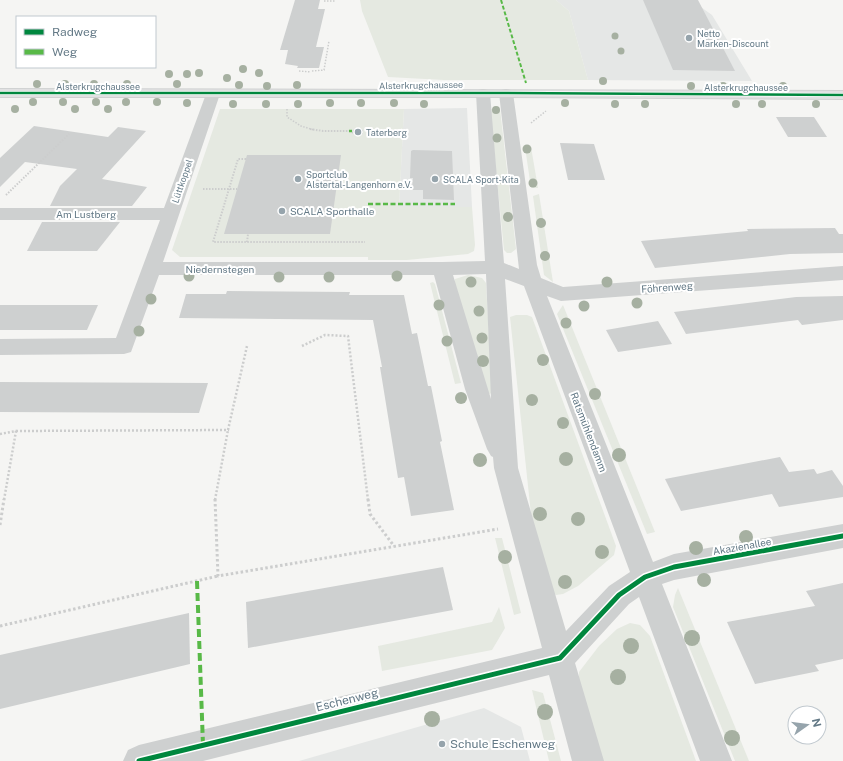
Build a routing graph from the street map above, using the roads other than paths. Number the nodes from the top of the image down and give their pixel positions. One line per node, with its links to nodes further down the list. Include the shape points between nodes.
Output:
1 (483, 92): 2 (main road, Alsterkrugchaussee); 4 (main road, Alsterkrugchaussee); 9 (street)
2 (506, 92): 5 (main road, Alsterkrugchaussee); 12 (street, Ratsmühlendamm, via 527,265)
3 (0, 93): 4 (main road, Alsterkrugchaussee)
4 (213, 94): 7 (street, Lüttkoppel)
5 (843, 95)
6 (0, 214): 7 (street, Am Lustberg)
7 (171, 214): 8 (street, Lüttkoppel)
8 (152, 268): 10 (street, Niedernstegen); 13 (street, via 124,346)
9 (495, 268): 10 (street, Niedernstegen); 12 (street, Föhrenweg); 14 (street)
10 (442, 269): 14 (street, via 476,389)
11 (843, 273): 12 (street, Föhrenweg, via 561,294)
12 (532, 282): 16 (street, Ratsmühlendamm)
13 (0, 347)
14 (506, 468): 17 (street)
15 (843, 536): 16 (street, Akazienallee, via 674,567)
16 (645, 577): 17 (street, Akazienallee, via 619,595); 20 (street, Ratsmühlendamm)
17 (560, 658): 18 (street, Eschenweg); 19 (street)
18 (139, 761)
19 (588, 761)
20 (716, 761)

